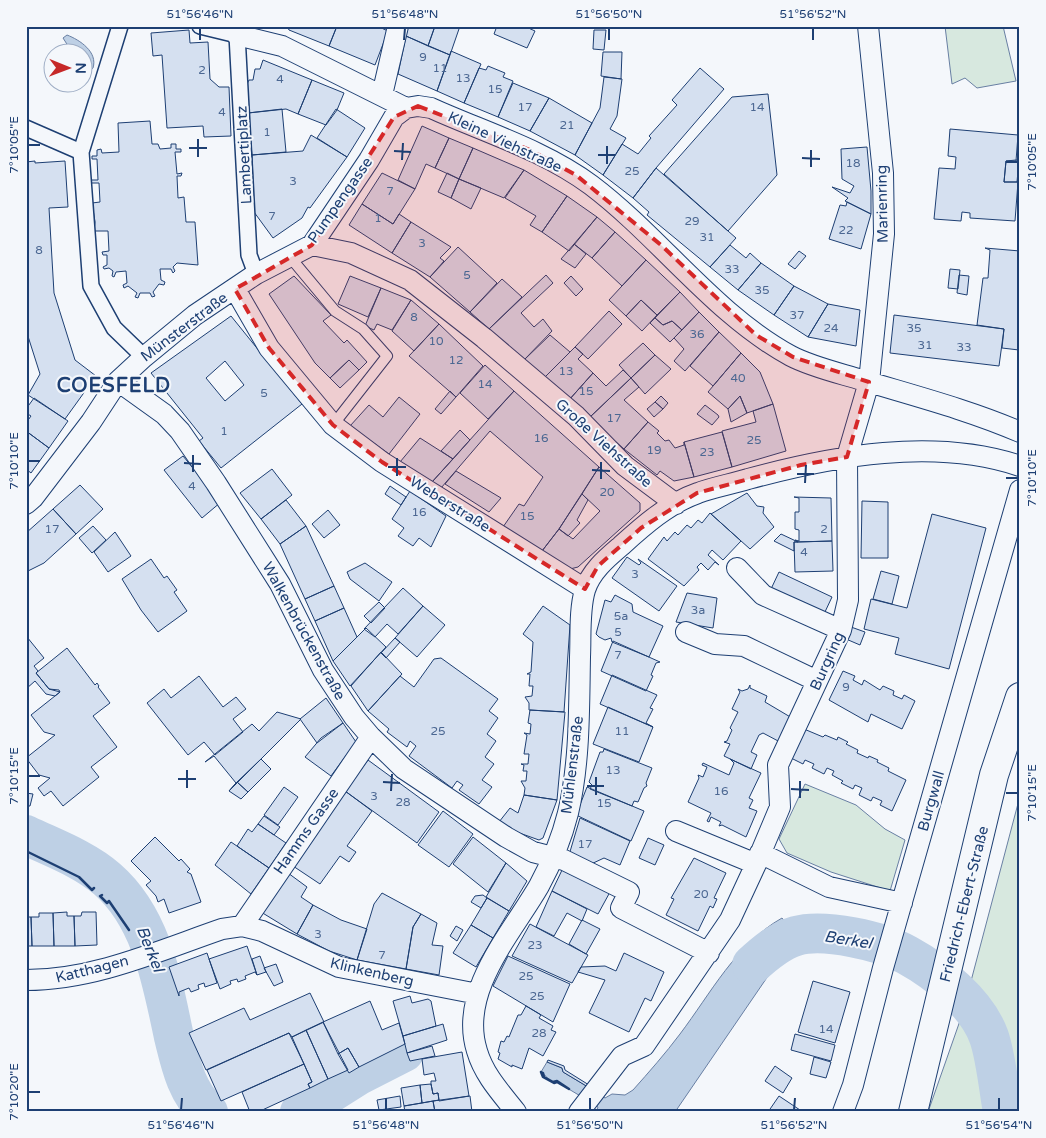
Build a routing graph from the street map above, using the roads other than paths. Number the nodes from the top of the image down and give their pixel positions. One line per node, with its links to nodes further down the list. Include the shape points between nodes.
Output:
1 (120, 26): 9 (street)
2 (200, 26): 5 (street)
3 (398, 26): 6 (street)
4 (868, 26): 16 (street, Marienring, via 884,205)
5 (239, 30): 6 (street, Kleine Viehstraße, via 282,46); 12 (street, Lambertiplatz, via 249,255)
6 (382, 95): 7 (street, Kleine Viehstraße)
7 (406, 108): 10 (street, Pumpengasse, via 394,117); 16 (street, Kleine Viehstraße, via 431,108 530,150 576,175 661,245 756,335 793,357)
8 (26, 128): 9 (street)
9 (81, 152): 14 (street, via 91,286 114,328)
10 (312, 245): 11 (street, Pumpengasse); 23 (street, Große Viehstraße, via 351,253 410,280 576,416 626,466)
11 (290, 257): 12 (street, Pumpengasse); 17 (lane, via 335,311 364,329 387,356)
12 (256, 274): 13 (street, Münsterstraße)
13 (235, 289): 14 (street, Münsterstraße, via 195,315); 17 (street, Weberstraße, via 269,348)
14 (144, 357): 15 (street, Münsterstraße)
15 (118, 381): 22 (street, Münsterstraße, via 91,422); 30 (street, Walkenbrückenstraße, via 164,414 180,431 280,584 323,670)
16 (869, 382): 18 (street, via 959,409); 19 (street)
17 (334, 425): 25 (street, Weberstraße, via 382,462)
18 (1020, 432)
19 (847, 457): 20 (street, via 932,451 973,455); 23 (street, via 801,465 697,493); 26 (street, Burgring, via 848,600)
20 (1020, 466)
21 (1020, 490): 34 (street, Burgwall)
22 (26, 504)
23 (676, 504): 25 (street, Mühlenstraße, via 641,528 598,566)
24 (737, 568): 26 (street, via 763,595)
25 (585, 590): 32 (street, Mühlenstraße, via 573,776 568,812)
26 (841, 630): 28 (street, Burgring)
27 (686, 632): 28 (street, via 715,644 744,646)
28 (817, 681): 33 (street, Burgring, via 778,765 780,807)
29 (1020, 697): 42 (main road, Friedrich-Ebert-Straße, via 994,776)
30 (371, 737): 32 (street, Walkenbrückenstraße, via 404,769 533,852); 35 (street, Hamms Gasse)
31 (676, 831): 33 (street)
32 (552, 857): 36 (street, Walkenbrückenstraße, via 629,892 621,908); 38 (street, Mühlenstraße, via 540,883 485,974)
33 (758, 859): 34 (street, via 829,887); 36 (street, Burgring, via 730,920)
34 (902, 903): 41 (street, Burgwall)
35 (242, 926): 37 (street, Katthagen, via 222,929 95,972 56,980); 38 (street, Klinkenberg, via 278,937 339,967)
36 (709, 952): 39 (street, Burgring, via 644,1046 622,1056)
37 (26, 980)
38 (478, 994): 40 (street, Mühlenstraße, via 474,1029 476,1049 486,1074)
39 (587, 1101)
40 (516, 1112)
41 (843, 1112)
42 (913, 1112)

